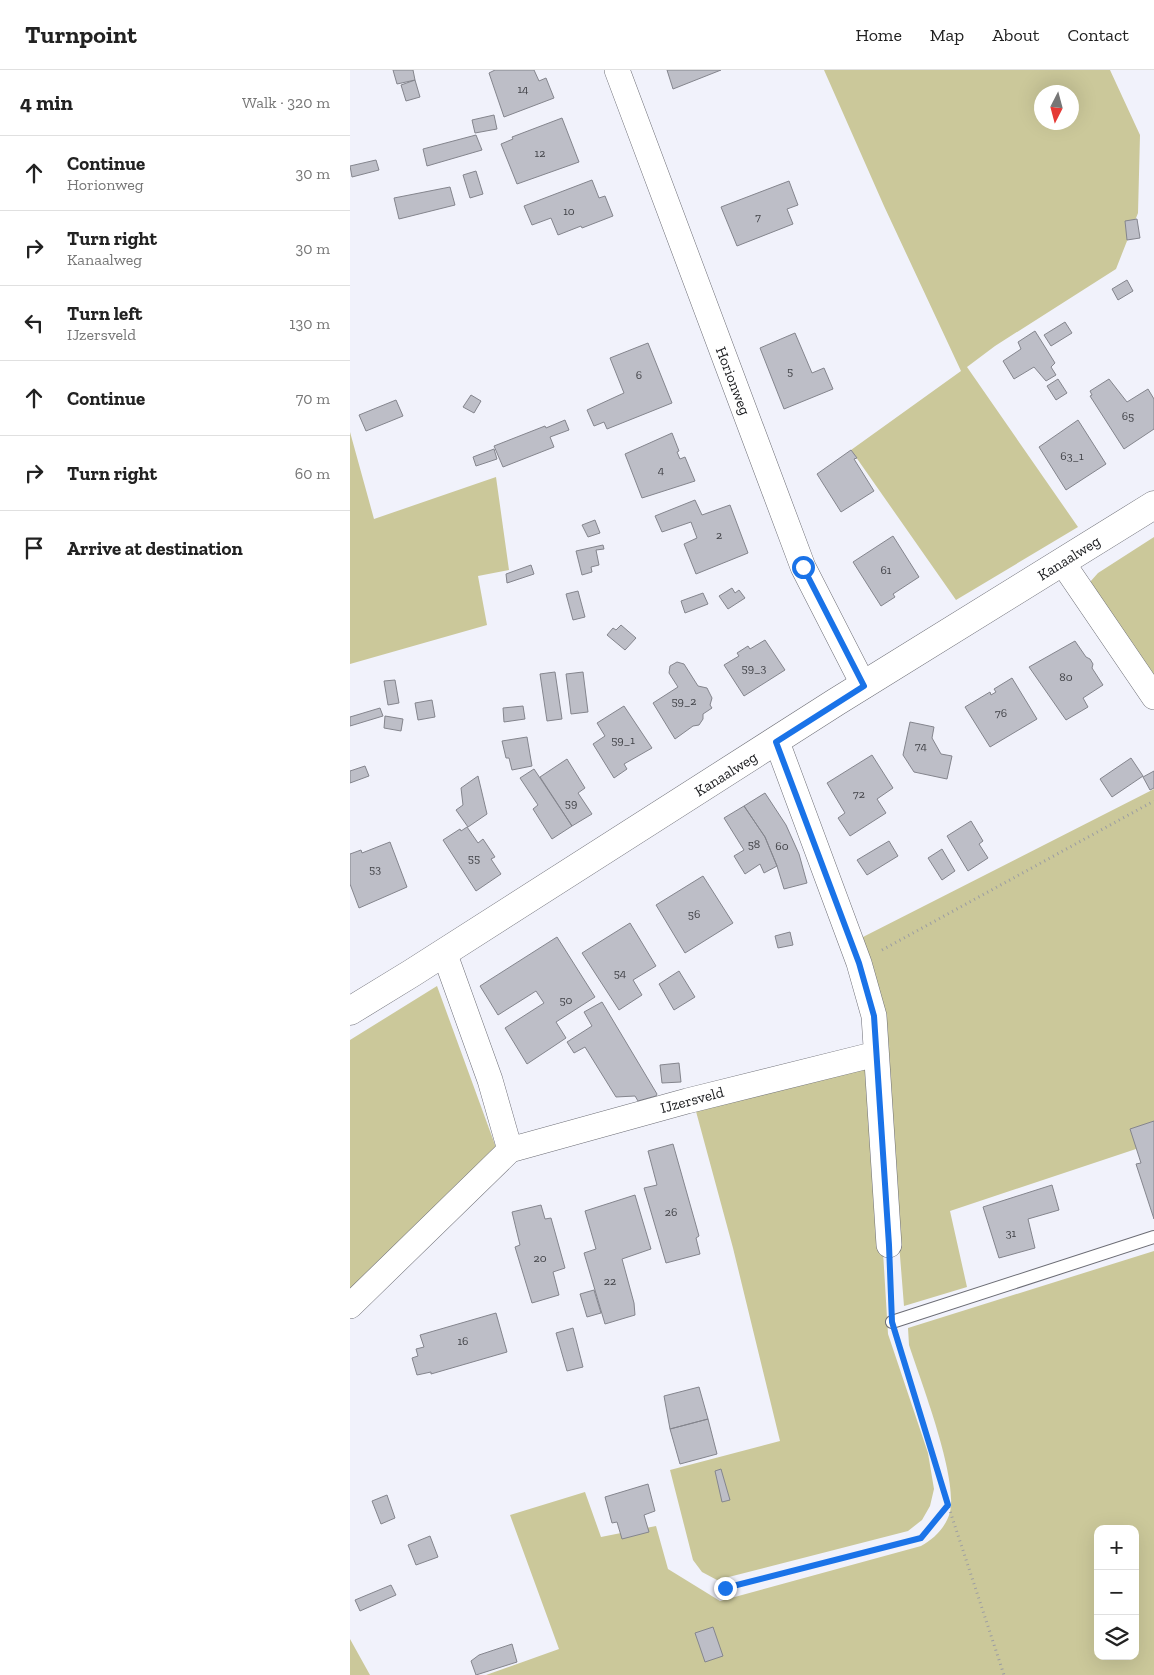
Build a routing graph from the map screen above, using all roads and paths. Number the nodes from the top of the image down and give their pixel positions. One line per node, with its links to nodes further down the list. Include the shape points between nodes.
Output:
1 (617, 70): 4 (street, Horionweg, via 803,567)
2 (1154, 505): 3 (street, Kanaalweg)
3 (1062, 562): 4 (street, Kanaalweg); 5 (street)
4 (864, 686): 6 (street, Kanaalweg)
5 (1154, 697)
6 (776, 742): 8 (street, Kanaalweg); 9 (street)
7 (1154, 801): 9 (path)
8 (444, 952): 10 (street, Kanaalweg); 12 (street, via 490,1080)
9 (859, 963): 11 (street, via 874,1016)
10 (350, 1011)
11 (876, 1054): 12 (street, IJzersveld); 14 (street)
12 (510, 1150): 15 (street, IJzersveld)
13 (1154, 1237): 16 (lane)
14 (889, 1245): 16 (path)
15 (350, 1306)
16 (892, 1322): 17 (path)
17 (948, 1505): 18 (path, via 921,1538); 19 (path)
18 (725, 1588)
19 (1004, 1675)

